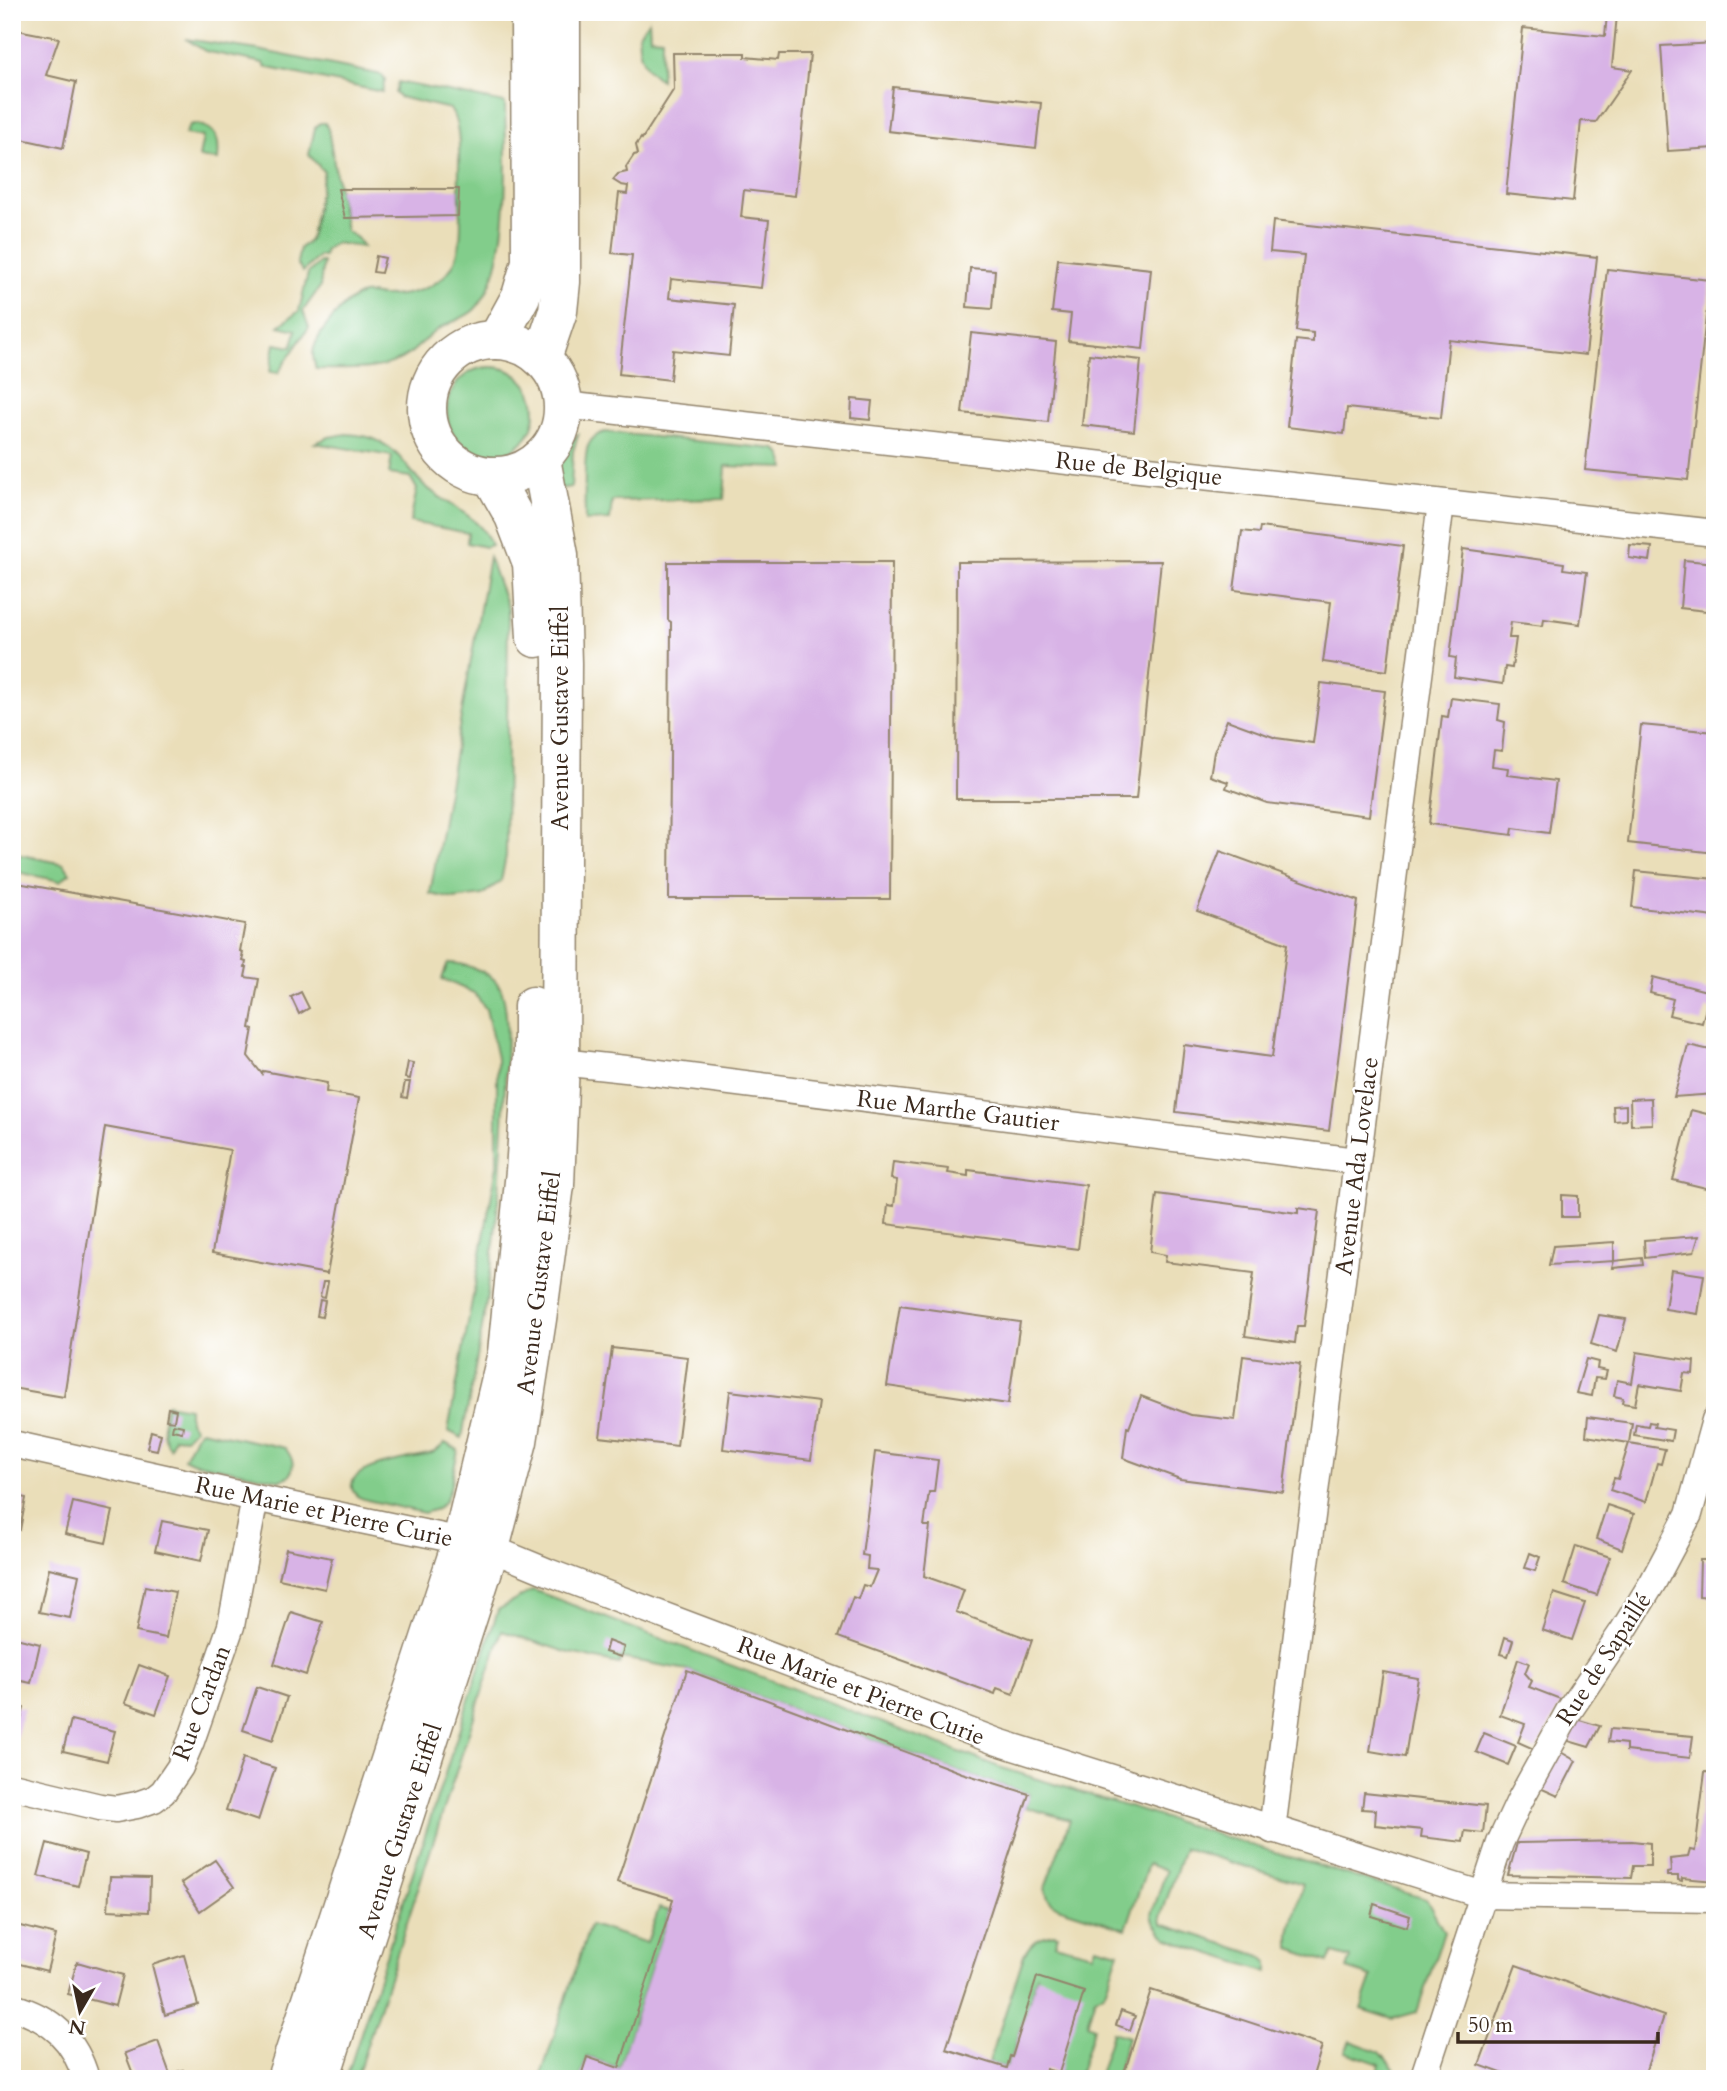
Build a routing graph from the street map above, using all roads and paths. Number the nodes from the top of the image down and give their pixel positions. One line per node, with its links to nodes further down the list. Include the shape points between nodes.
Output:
1 (530, 12): 3 (main road, via 531,262 521,296)
2 (561, 12): 4 (main road, via 561,282 558,311)
3 (497, 340): 4 (main road, via 528,348); 7 (main road, via 459,349 444,361 430,385 426,412 439,448 453,463)
4 (542, 358): 5 (main road, via 561,388)
5 (564, 405): 6 (main road, via 554,444); 8 (street, Rue de Belgique)
6 (541, 459): 7 (main road, via 526,470); 10 (main road, Avenue Gustave Eiffel, via 559,555)
7 (492, 477): 15 (main road, Avenue Gustave Eiffel, via 514,516 531,563 537,657 533,1053 508,1353)
8 (1441, 502): 9 (street, Rue de Belgique); 11 (street, Avenue Ada Lovelace)
9 (1715, 533)
10 (560, 1062): 11 (street, Rue Marthe Gautier); 15 (main road, Avenue Gustave Eiffel, via 555,1185 518,1441)
11 (1356, 1161): 17 (street, Avenue Ada Lovelace)
12 (1715, 1420): 18 (street, Rue de Sapaillé, via 1689,1514 1653,1582 1569,1711 1526,1789 1500,1843)
13 (12, 1444): 14 (street, Rue Marie et Pierre Curie)
14 (254, 1498): 15 (street, Rue Marie et Pierre Curie); 16 (street, Rue Cardan, via 231,1626 191,1741 163,1791 154,1799 116,1809)
15 (476, 1545): 17 (street, Rue Marie et Pierre Curie, via 998,1742); 22 (main road, Avenue Gustave Eiffel); 23 (main road, Avenue Gustave Eiffel)
16 (12, 1786)
17 (1272, 1830): 18 (street, Rue Marie et Pierre Curie)
18 (1483, 1895): 19 (street, Rue Marie et Pierre Curie); 24 (street, Rue de Sapaillé)
19 (1715, 1899)
20 (12, 2007): 21 (street, via 53,2025 81,2060)
21 (86, 2079)
22 (286, 2079)
23 (320, 2079)
24 (1423, 2079)

